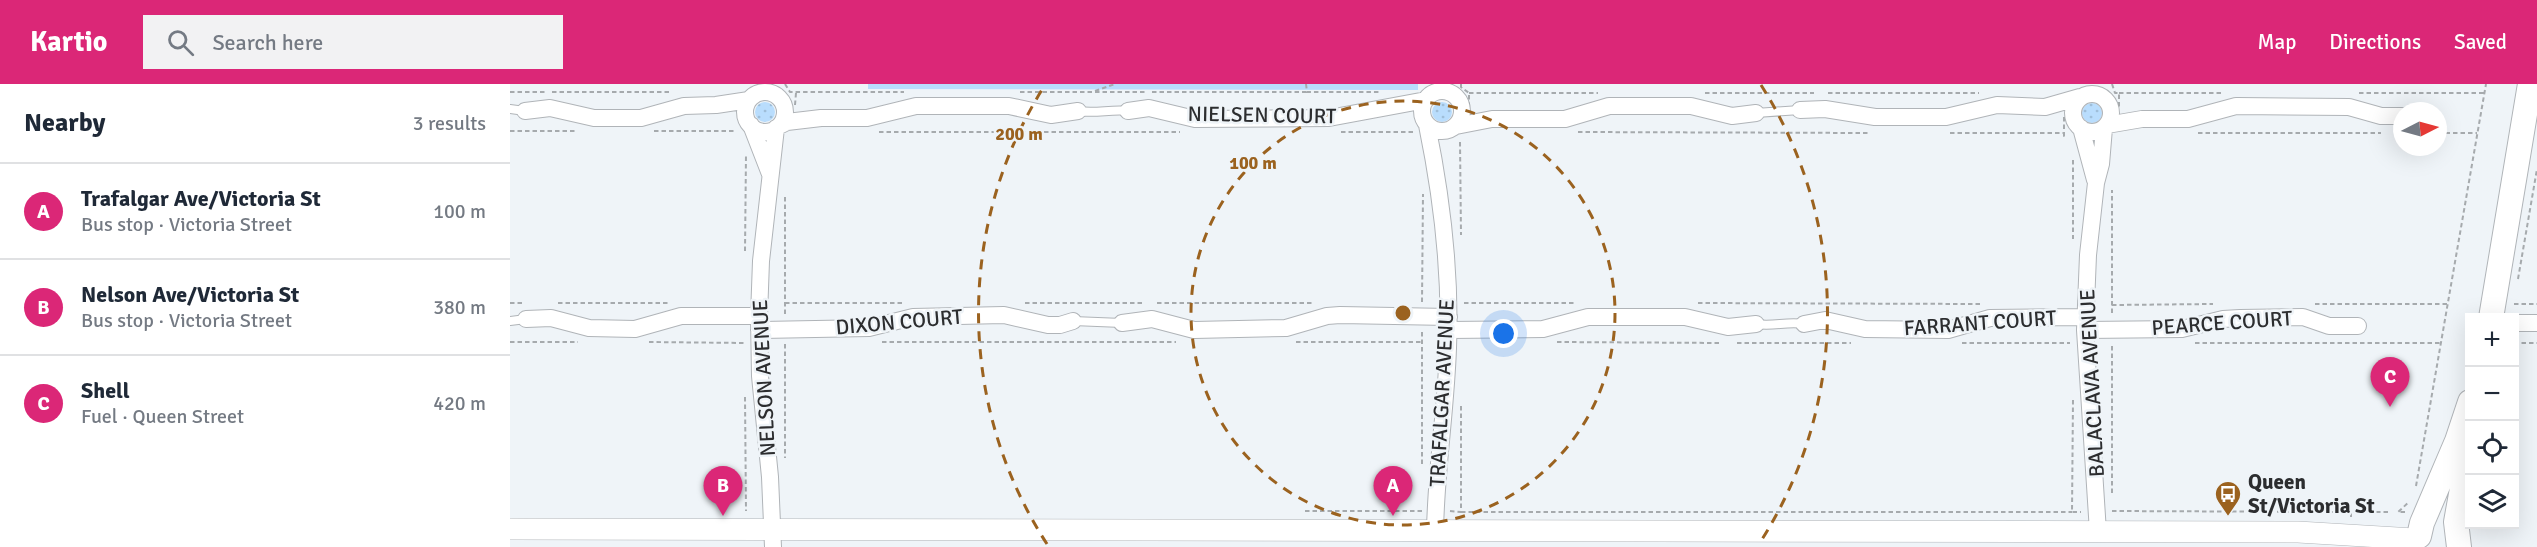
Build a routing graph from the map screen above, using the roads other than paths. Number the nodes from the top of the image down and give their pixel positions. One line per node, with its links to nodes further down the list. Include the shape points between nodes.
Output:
1 (2530, 84): 16 (main road)
2 (2085, 92): 7 (street); 10 (street); 26 (street, via 2073,108)
3 (756, 93): 6 (street); 8 (street); 21 (street, via 745,110)
4 (1430, 93): 5 (street); 9 (street, NIELSEN COURT); 22 (street, via 1422,110)
5 (1458, 93): 19 (street, via 1476,114); 25 (street, via 1461,113)
6 (779, 94): 18 (street, via 800,114); 23 (street, via 784,113)
7 (2107, 96): 20 (street); 24 (street, via 2111,116)
8 (716, 105): 11 (street, via 684,106 640,118 594,118 550,108); 21 (street, via 737,113)
9 (1395, 106): 14 (street, NIELSEN COURT, via 1329,118 1195,119 1149,108); 22 (street, via 1414,113)
10 (2045, 106): 12 (street, via 1997,105 1946,117 1875,117 1825,109); 26 (street, via 2064,115)
11 (518, 110)
12 (1800, 110): 15 (lane)
13 (1078, 111): 14 (lane); 18 (street, via 1051,115 1009,106 916,106 867,118)
14 (1128, 111)
15 (1756, 113): 19 (street, via 1732,116 1691,106 1609,106 1564,118)
16 (2531, 114): 30 (main road)
17 (2393, 116): 20 (street, via 2349,107 2236,106 2183,120)
18 (821, 118): 23 (street)
19 (1492, 119): 25 (street)
20 (2142, 119): 24 (street)
21 (749, 123): 23 (street, via 766,131); 28 (street, NELSON AVENUE)
22 (1422, 126): 25 (street, via 1438,131); 27 (street, TRAFALGAR AVENUE)
23 (777, 127): 28 (street, NELSON AVENUE)
24 (2106, 127): 26 (street, via 2092,132); 29 (street, BALACLAVA AVENUE, via 2101,164)
25 (1453, 128): 27 (street, TRAFALGAR AVENUE, via 1444,142)
26 (2074, 129): 29 (street, BALACLAVA AVENUE)
27 (1437, 167): 36 (street, TRAFALGAR AVENUE)
28 (770, 174): 34 (street, NELSON AVENUE)
29 (2104, 183): 37 (street, BALACLAVA AVENUE, via 2088,255)
30 (2506, 313)
31 (518, 320): 34 (street, DIXON COURT, via 551,318 589,328 635,329 681,316)
32 (2519, 320): 38 (street)
33 (1073, 321): 34 (street, DIXON COURT, via 1048,325 1004,315 913,316 869,328 785,329); 35 (lane)
34 (759, 323): 45 (street, NELSON AVENUE)
35 (1122, 323): 36 (street, via 1152,319 1194,330 1286,328 1340,315)
36 (1449, 323): 39 (street, via 1543,329 1588,317 1685,317 1728,327); 47 (street, TRAFALGAR AVENUE)
37 (2085, 323): 40 (street, FARRANT COURT, via 1990,318 1948,330 1865,329 1825,320); 41 (street, PEARCE COURT, via 2112,329 2182,329 2223,319 2303,317 2329,326); 48 (street, BALACLAVA AVENUE)
38 (2537, 323)
39 (1756, 324): 40 (lane)
40 (1804, 324)
41 (2358, 326)
42 (2465, 415): 49 (main road)
43 (2465, 468): 50 (main road, via 2456,522)
44 (519, 535): 45 (street)
45 (773, 539): 46 (street)
46 (1250, 539): 47 (street)
47 (1435, 539): 48 (street)
48 (2098, 539): 49 (street, via 2341,533)
49 (2413, 541): 50 (main road, via 2437,534)
50 (2458, 547)

